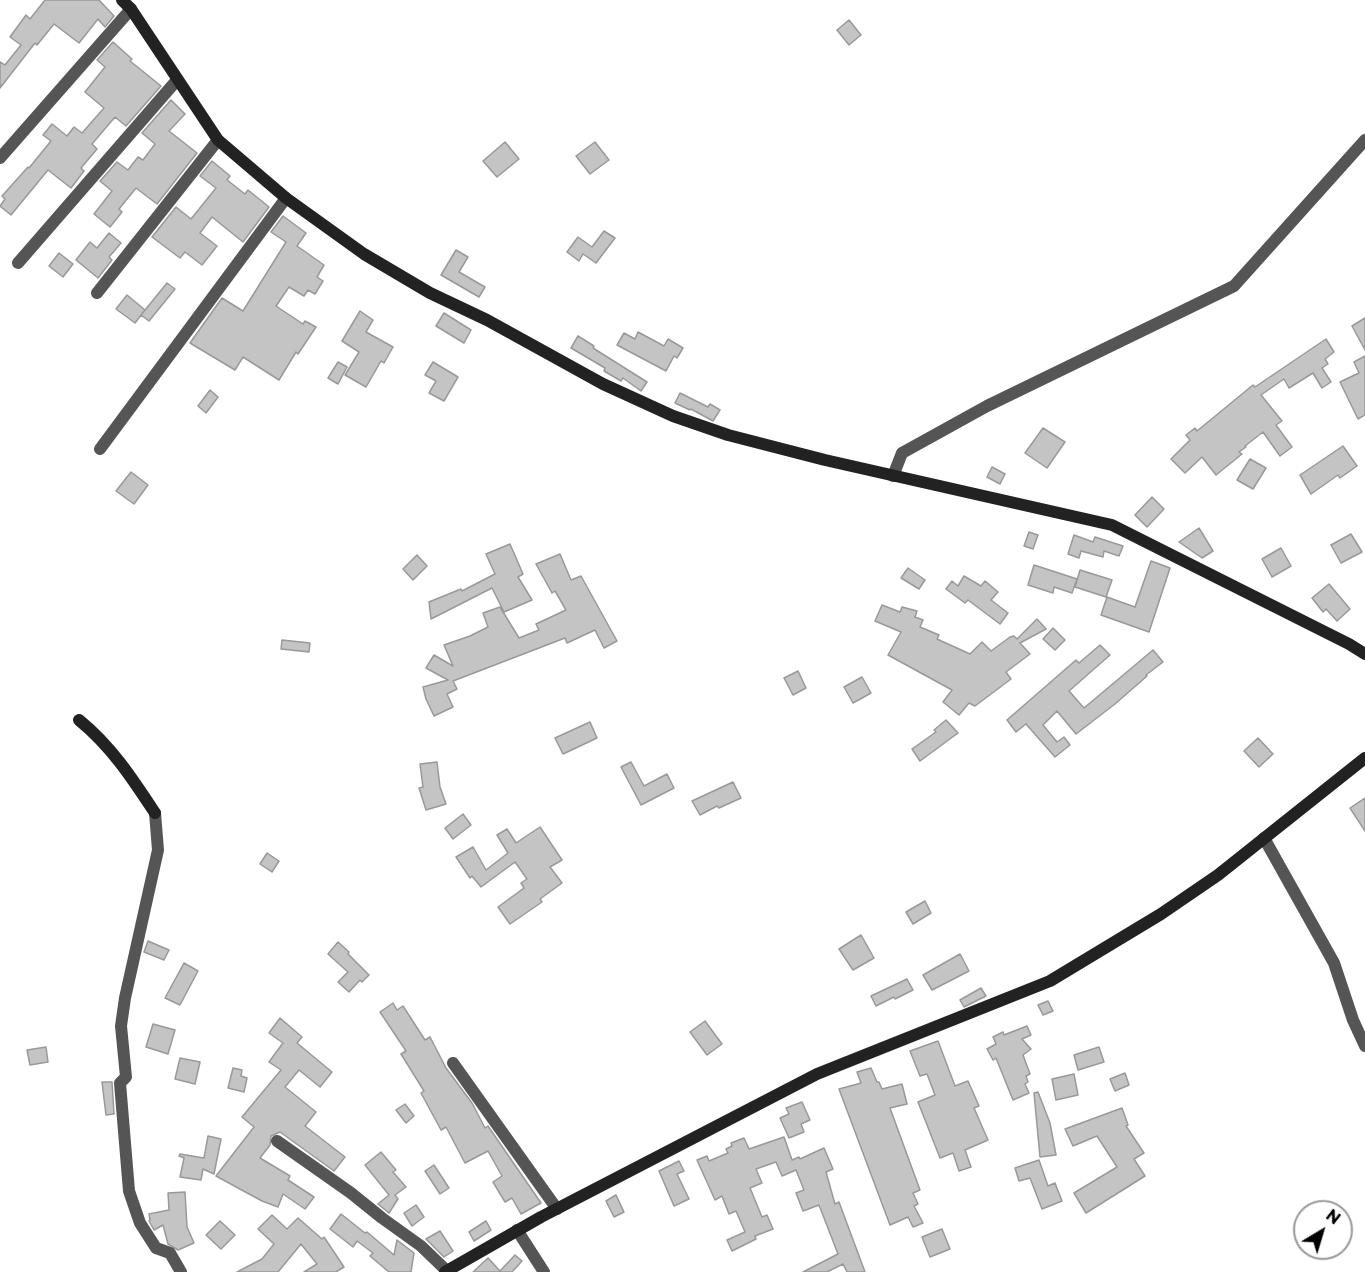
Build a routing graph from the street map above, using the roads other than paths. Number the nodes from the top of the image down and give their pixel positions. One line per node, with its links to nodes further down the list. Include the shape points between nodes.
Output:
1 (127, 5): 2 (main road); 5 (street)
2 (177, 80): 3 (main road); 7 (street)
3 (218, 140): 6 (main road); 8 (street)
4 (1365, 140): 10 (street, via 1234,286 987,406 902,453)
5 (0, 158)
6 (286, 198): 9 (street); 10 (main road, via 364,254 430,293 653,407 728,435)
7 (18, 263)
8 (97, 294)
9 (100, 449)
10 (893, 476): 11 (main road, via 1112,525)
11 (1365, 654)
12 (79, 720): 14 (main road, via 117,758)
13 (1365, 758): 15 (main road)
14 (155, 813): 21 (street, via 158,850 123,1007 126,1077 120,1083 129,1191 140,1223 156,1248 170,1253)
15 (1264, 838): 16 (street, via 1334,963); 19 (main road, via 1161,914 1050,981 817,1074)
16 (1365, 1046)
17 (453, 1063): 19 (street)
18 (277, 1141): 22 (street, via 421,1246)
19 (556, 1209): 20 (main road)
20 (517, 1230): 22 (main road); 23 (street)
21 (181, 1272)
22 (446, 1272)
23 (544, 1272)

